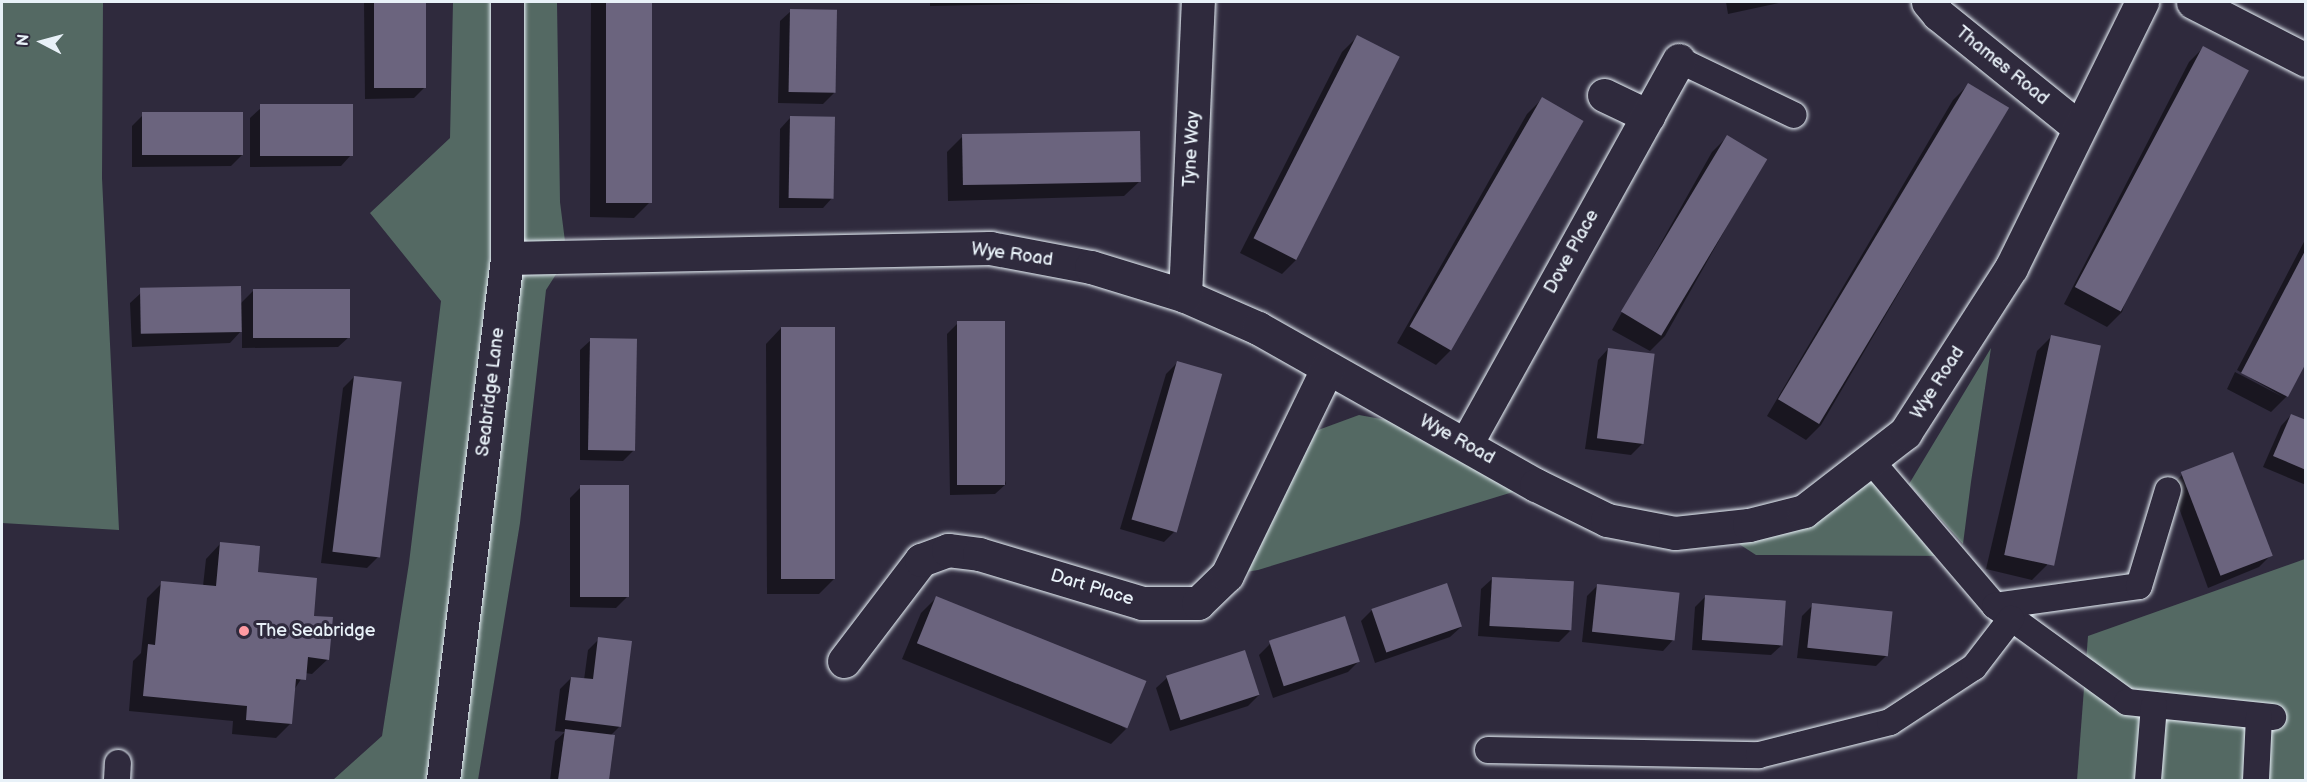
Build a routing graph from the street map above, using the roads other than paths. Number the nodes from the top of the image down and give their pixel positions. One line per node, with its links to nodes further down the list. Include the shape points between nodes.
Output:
1 (507, 2): 12 (street, Seabridge Lane)
2 (1198, 2): 13 (street, Tyne Way)
3 (1928, 2): 11 (street, Thames Road)
4 (2142, 2): 11 (street, Wye Road)
5 (2193, 2): 7 (street)
6 (1679, 60): 9 (street, Dove Place); 10 (lane)
7 (2306, 60)
8 (1604, 95): 9 (street)
9 (1648, 116): 15 (street, Dove Place)
10 (1794, 116)
11 (2078, 127): 16 (street, Wye Road, via 1993,297 1905,433)
12 (507, 258): 13 (street, Wye Road, via 990,248 1091,267); 22 (street, Seabridge Lane)
13 (1185, 296): 14 (street, Wye Road, via 1258,328)
14 (1326, 369): 15 (street, Wye Road); 19 (street, Dart Place, via 1227,575 1198,603 1142,603 979,554 948,550 921,560)
15 (1466, 444): 16 (street, Wye Road, via 1607,520 1675,533 1749,525 1804,512)
16 (1872, 462): 18 (lane)
17 (2168, 490): 18 (lane, via 2139,586)
18 (2003, 613): 20 (lane, via 2127,702); 21 (lane, via 1974,667 1890,722 1770,752)
19 (844, 661)
20 (2154, 705): 23 (lane); 24 (lane, via 2266,717)
21 (1488, 750)
22 (444, 780)
23 (2148, 780)
24 (2256, 780)

